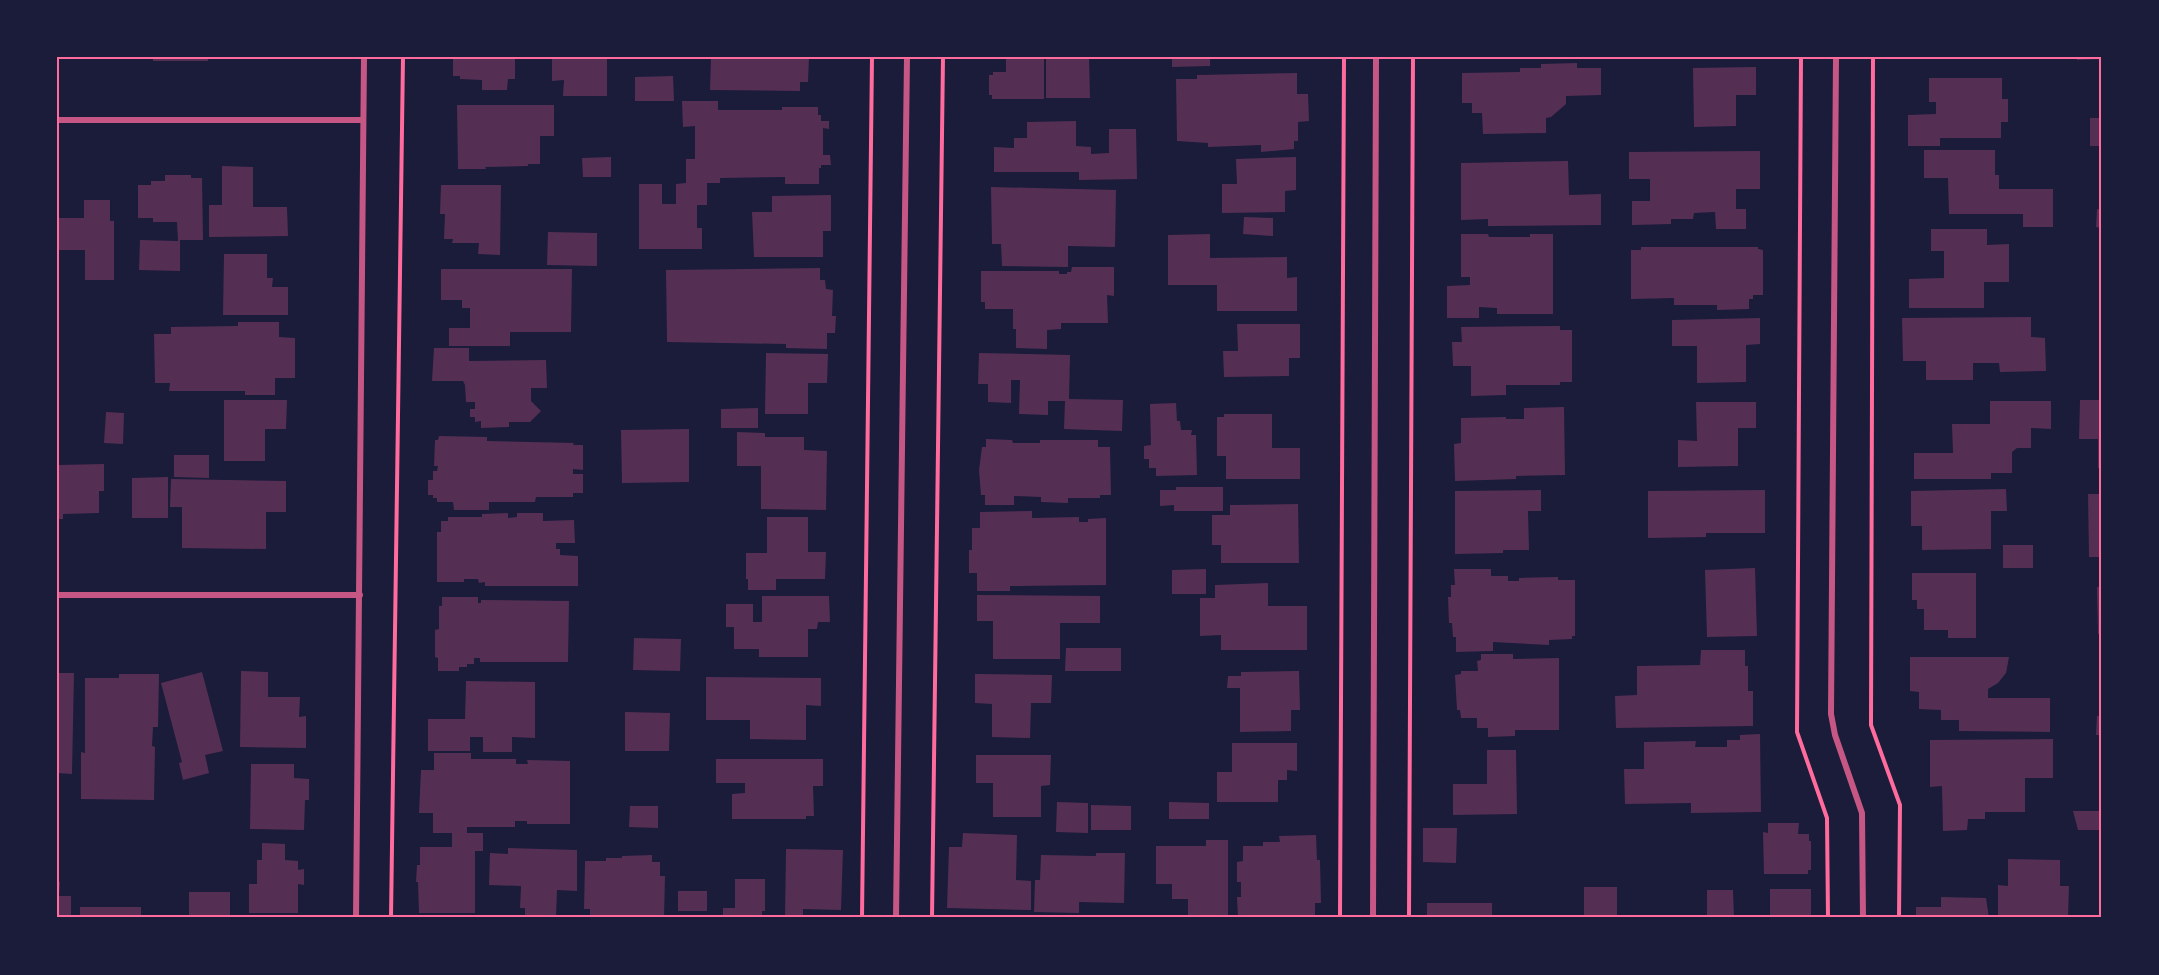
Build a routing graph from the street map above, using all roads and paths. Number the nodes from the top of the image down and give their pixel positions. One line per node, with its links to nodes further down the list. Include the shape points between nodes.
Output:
1 (364, 57): 13 (street)
2 (403, 57): 17 (path)
3 (872, 57): 18 (path)
4 (907, 57): 19 (street)
5 (943, 57): 20 (path)
6 (1344, 57): 21 (path)
7 (1376, 57): 22 (street)
8 (1413, 57): 23 (path)
9 (1801, 57): 24 (path, via 1797,732 1827,818)
10 (1836, 57): 25 (street, via 1831,714 1862,813)
11 (1874, 57): 26 (path, via 1870,725 1900,805)
12 (57, 120): 13 (street)
13 (363, 120): 15 (street)
14 (57, 595): 15 (street)
15 (360, 595): 16 (street)
16 (356, 918)
17 (391, 918)
18 (861, 918)
19 (896, 918)
20 (933, 918)
21 (1340, 918)
22 (1373, 918)
23 (1409, 918)
24 (1828, 918)
25 (1863, 918)
26 (1899, 918)

